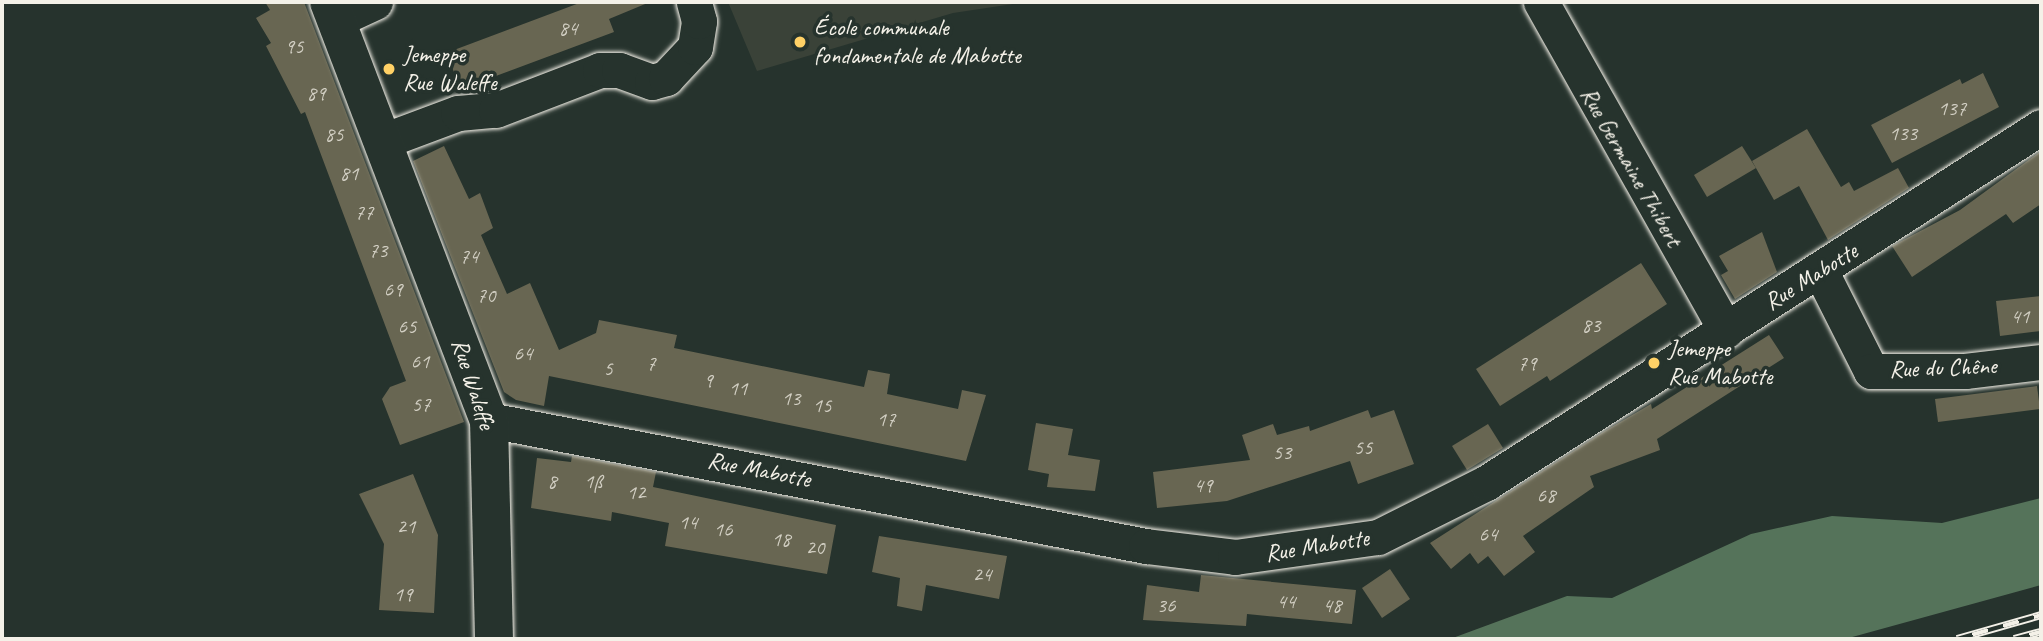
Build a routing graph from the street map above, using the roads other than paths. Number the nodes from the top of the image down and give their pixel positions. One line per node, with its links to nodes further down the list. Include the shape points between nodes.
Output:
1 (375, 2): 4 (street, Rue Waleffe)
2 (694, 2): 6 (street, via 699,21 695,47 666,78 652,82 620,70 600,70 496,110 458,113)
3 (1541, 2): 8 (street, Rue Germaine Thibert)
4 (333, 11): 6 (street, Rue Waleffe)
5 (2041, 127): 7 (street, Rue Mabotte)
6 (383, 141): 10 (street, Rue Waleffe)
7 (1821, 272): 8 (street, Rue Mabotte); 9 (street, Rue du Chêne, via 1871,371 1965,371)
8 (1726, 330): 10 (street, Rue Mabotte, via 1486,483 1378,537 1235,558)
9 (2041, 362)
10 (489, 420): 11 (street, Rue Waleffe)
11 (494, 639)

